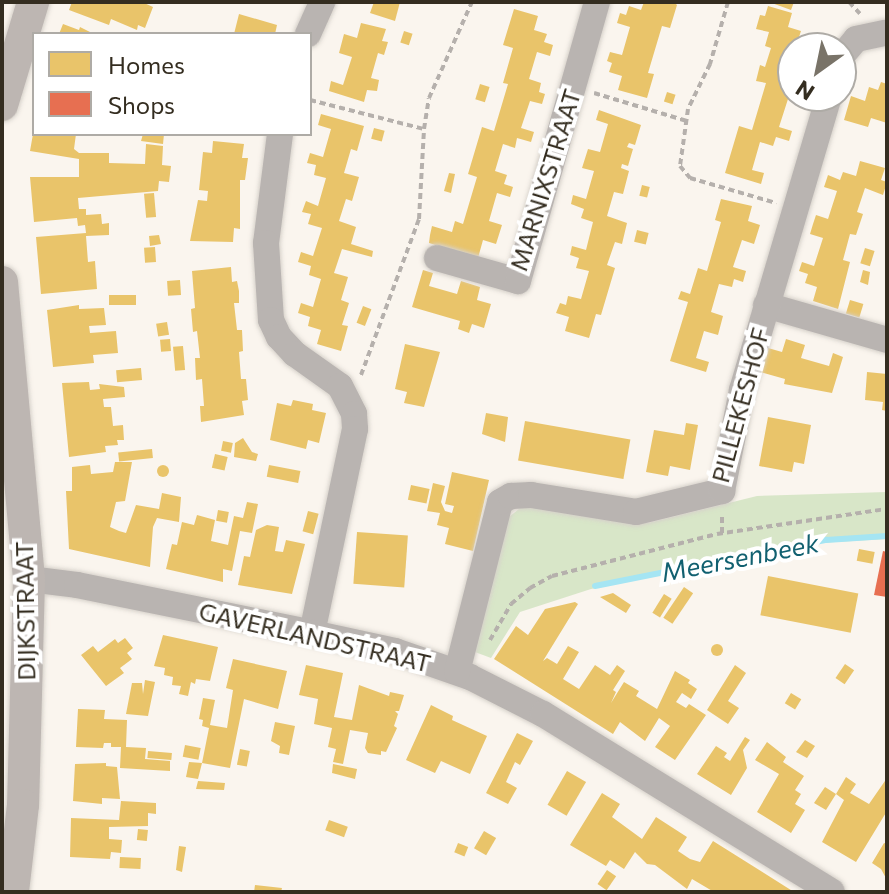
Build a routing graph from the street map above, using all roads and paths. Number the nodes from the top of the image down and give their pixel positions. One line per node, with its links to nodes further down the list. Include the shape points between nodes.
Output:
1 (33, 2): 11 (main road)
2 (322, 2): 7 (street)
3 (472, 2): 14 (path, via 429,98)
4 (597, 2): 9 (street, MARNIXSTRAAT)
5 (728, 2): 13 (path)
6 (886, 31): 8 (street)
7 (309, 32)
8 (857, 39)
9 (574, 87): 13 (path); 17 (street, MARNIXSTRAAT, via 518,281)
10 (312, 101): 14 (path)
11 (2, 105)
12 (824, 112): 16 (street)
13 (687, 121): 16 (path, via 679,159 690,178)
14 (424, 129): 21 (path, via 419,219)
15 (280, 136): 21 (street, via 266,243 271,320 295,354 340,386)
16 (794, 208): 19 (street)
17 (437, 258)
18 (2, 282): 23 (main road, DIJKSTRAAT)
19 (766, 305): 20 (street); 25 (street, PILLEKESHOF, via 722,491 636,512 531,495 500,502)
20 (887, 340)
21 (350, 401): 24 (street, via 355,429)
22 (887, 509): 25 (path, via 717,534 552,576 511,604)
23 (29, 579): 24 (street, GAVERLANDSTRAAT); 26 (main road, DIJKSTRAAT, via 23,805)
24 (312, 633): 25 (street, GAVERLANDSTRAAT, via 395,651)
25 (463, 674): 27 (street, GAVERLANDSTRAAT, via 543,714)
26 (13, 892)
27 (832, 892)

